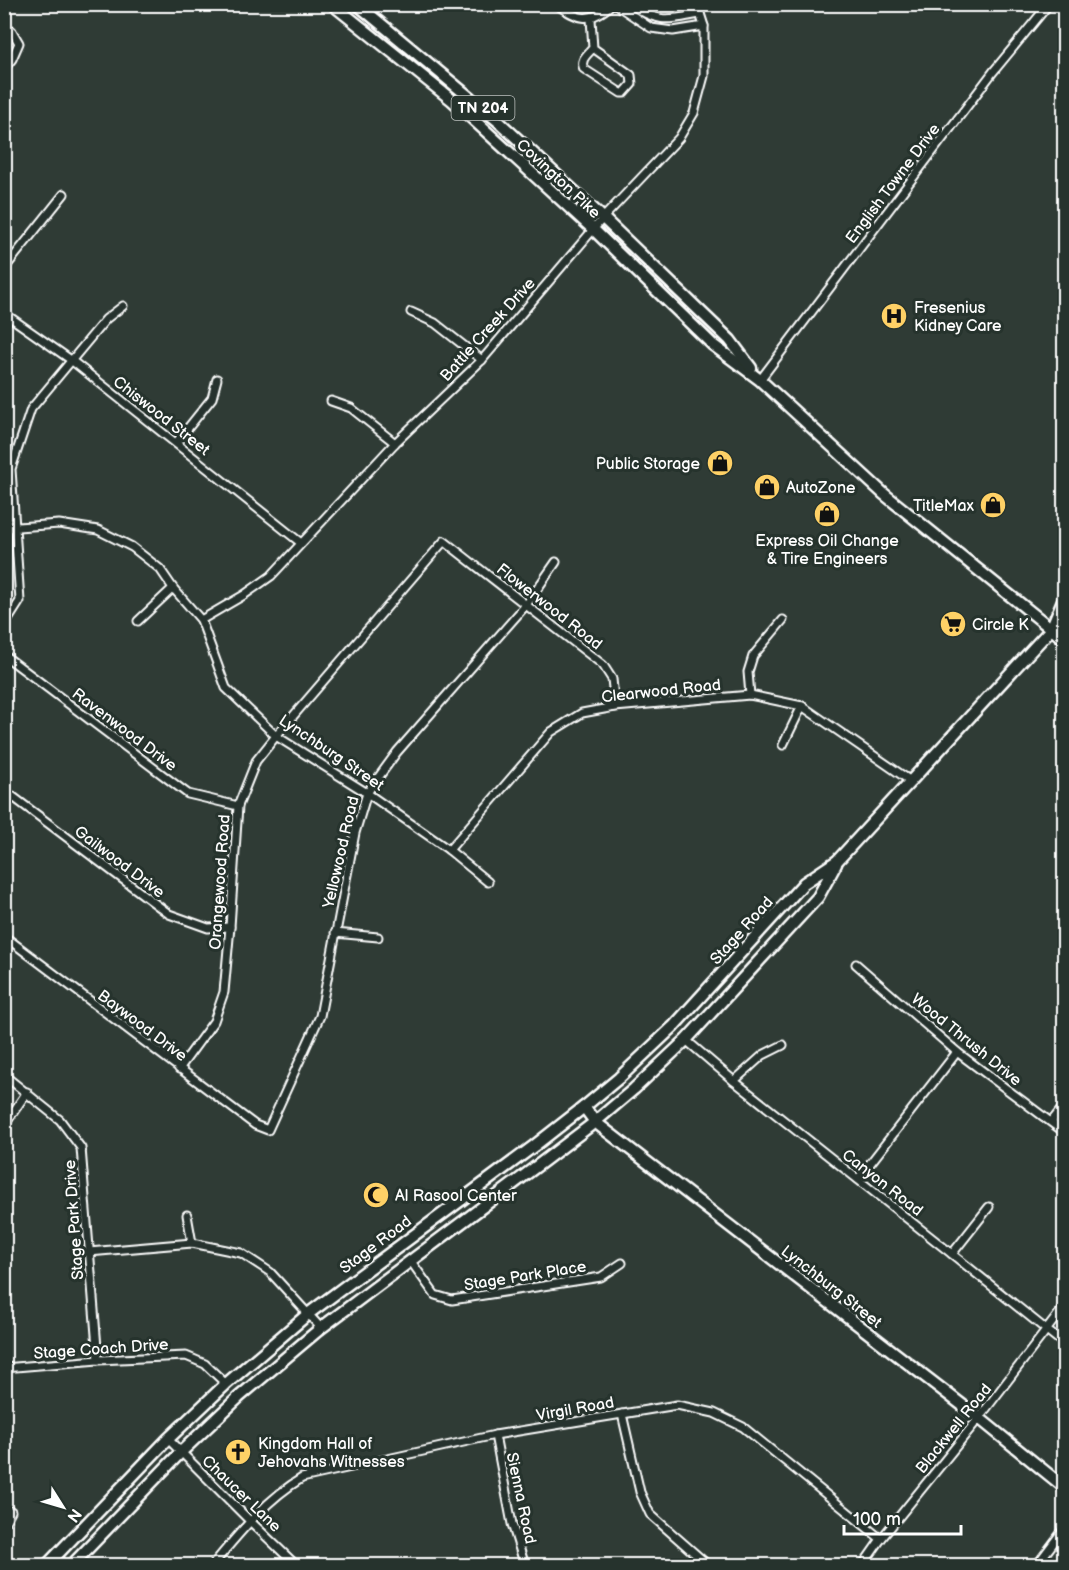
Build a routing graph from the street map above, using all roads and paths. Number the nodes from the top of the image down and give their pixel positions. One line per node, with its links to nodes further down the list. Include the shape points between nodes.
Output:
1 (332, 4): 16 (main road, Covington Pike / TN 204, via 452,100)
2 (357, 4): 15 (main road, Covington Pike / TN 204, via 498,121)
3 (556, 4): 9 (street, via 569,14)
4 (614, 4): 9 (street); 11 (street, via 651,28 673,31)
5 (630, 4): 8 (street, via 658,19)
6 (697, 4): 8 (street, Battle Creek Drive)
7 (1049, 4): 24 (street, English Towne Drive, via 990,75)
8 (700, 14): 11 (street, Battle Creek Drive)
9 (591, 19): 12 (street)
10 (4, 25): 13 (street, via 19,44)
11 (704, 26): 15 (street, Battle Creek Drive, via 704,76 694,113 679,138)
12 (593, 48): 12 (street, via 631,75 632,84 624,93 584,69 582,61)
13 (4, 69)
14 (64, 194): 17 (street)
15 (603, 218): 16 (street, Battle Creek Drive); 24 (main road, Covington Pike / TN 204, via 730,340)
16 (594, 230): 22 (street, Battle Creek Drive); 24 (main road, Covington Pike / TN 204, via 713,345)
17 (4, 269)
18 (123, 306): 21 (street, via 106,319)
19 (411, 312): 22 (street, via 435,323)
20 (4, 313): 21 (street, Chiswood Street)
21 (71, 360): 26 (street, Chiswood Street); 28 (street, via 32,409 11,469)
22 (482, 360): 27 (street, Battle Creek Drive)
23 (217, 379): 26 (street, via 212,398)
24 (760, 380): 41 (main road, Covington Pike / TN 204, via 884,494)
25 (331, 401): 27 (street, via 351,408)
26 (176, 443): 31 (street, Chiswood Street)
27 (395, 443): 31 (street, Battle Creek Drive)
28 (15, 526): 29 (street, Lynchburg Street); 33 (street, Lynchburg Street, via 59,524 98,530 132,546 160,569); 40 (street, via 20,601)
29 (4, 528)
30 (444, 541): 35 (street, Flowerwood Road); 47 (street, Orangewood Road)
31 (301, 543): 36 (street, Battle Creek Drive, via 271,576)
32 (556, 562): 35 (street, Yellowood Road)
33 (173, 588): 36 (street, Lynchburg Street); 39 (street)
34 (1065, 598): 41 (main road, Stage Road)
35 (526, 605): 46 (street, Flowerwood Road, via 603,665 612,679); 51 (street, Yellowood Road, via 397,752)
36 (201, 620): 47 (street, Lynchburg Street, via 226,688)
37 (783, 620): 44 (street, via 753,656 748,672)
38 (1065, 620): 41 (main road, Stage Road)
39 (138, 621)
40 (4, 626)
41 (1051, 629): 42 (main road, Covington Pike / TN 204); 49 (main road, Stage Road)
42 (1065, 639)
43 (4, 656): 52 (street, Ravenwood Drive, via 188,794)
44 (750, 695): 45 (street, Clearwood Road); 46 (street, Clearwood Road)
45 (802, 706): 48 (street); 49 (street, Clearwood Road)
46 (615, 707): 53 (street, Clearwood Road, via 582,713 551,732)
47 (276, 736): 51 (street, Lynchburg Street); 52 (street, Orangewood Road, via 256,761)
48 (783, 745)
49 (912, 782): 54 (main road, Stage Road)
50 (4, 790): 56 (street, Gailwood Drive, via 169,914 208,928)
51 (367, 793): 53 (street, Lynchburg Street); 57 (street, Yellowood Road)
52 (238, 806): 56 (street, Orangewood Road)
53 (449, 850): 55 (street, Lynchburg Street)
54 (837, 861): 61 (main road, Stage Road, via 818,897); 69 (main road, Stage Road, via 804,883 673,1027)
55 (488, 882)
56 (230, 927): 64 (street, Orangewood Road, via 224,992 214,1021)
57 (335, 933): 59 (street); 73 (street, Yellowood Road, via 320,1016)
58 (4, 936): 64 (street, Baywood Drive)
59 (378, 937)
60 (856, 964): 63 (street, Wood Thrush Drive)
61 (686, 1040): 66 (street, Canyon Road); 71 (main road, Stage Road)
62 (783, 1045): 66 (street, via 763,1055)
63 (957, 1052): 70 (street, Wood Thrush Drive); 75 (street)
64 (179, 1069): 73 (street, Baywood Drive, via 255,1125)
65 (4, 1075): 67 (street, Stage Park Drive)
66 (734, 1082): 75 (street, Canyon Road)
67 (27, 1092): 72 (street); 79 (street, Stage Park Drive, via 60,1120 81,1148)
68 (1065, 1106): 70 (street)
69 (584, 1107): 71 (main road, Lynchburg Street); 84 (main road, Stage Road)
70 (1052, 1121): 74 (street, Wood Thrush Drive)
71 (595, 1122): 81 (main road, Stage Road); 92 (main road, Lynchburg Street)
72 (4, 1126)
73 (268, 1130)
74 (1065, 1132)
75 (858, 1179): 80 (street, Canyon Road)
76 (989, 1207): 80 (street)
77 (187, 1215): 78 (street)
78 (192, 1243): 79 (street); 84 (street, via 242,1253 270,1272)
79 (89, 1252): 88 (street, Stage Park Drive)
80 (952, 1254): 86 (street, Canyon Road)
81 (410, 1260): 82 (street, Stage Park Place, via 435,1295 452,1300 601,1277); 85 (main road, Stage Road)
82 (622, 1263)
83 (1065, 1307): 86 (street, Blackwell Road)
84 (308, 1314): 85 (street); 90 (main road, Stage Road)
85 (321, 1328): 95 (main road, Stage Road)
86 (1046, 1330): 87 (street, Canyon Road); 92 (street, Blackwell Road)
87 (1065, 1344)
88 (98, 1360): 89 (street, Stage Coach Drive); 90 (street, Stage Coach Drive, via 186,1356 205,1364)
89 (4, 1368)
90 (226, 1384): 94 (main road, Stage Road)
91 (622, 1414): 93 (street, Virgil Road); 101 (street, Virgil Road, via 677,1405 714,1413 743,1427); 107 (street, via 640,1492 650,1514)
92 (979, 1418): 96 (main road, Lynchburg Street); 101 (street, Blackwell Road)
93 (495, 1435): 98 (street, Virgil Road, via 302,1478 285,1488); 106 (street, Sienna Road, via 512,1524)
94 (168, 1439): 95 (street, Chaucer Lane); 102 (main road, Stage Road)
95 (181, 1452): 98 (street, Chaucer Lane); 103 (main road, Stage Road)
96 (1065, 1487)
97 (11, 1510): 99 (street)
98 (250, 1521): 104 (street, Virgil Road); 105 (street, Chaucer Lane)
99 (4, 1524)
100 (1065, 1529): 109 (street)
101 (881, 1539): 108 (street, Blackwell Road)
102 (46, 1566)
103 (71, 1566)
104 (214, 1566)
105 (297, 1566)
106 (525, 1566)
107 (709, 1566)
108 (861, 1566)
109 (1036, 1566)

